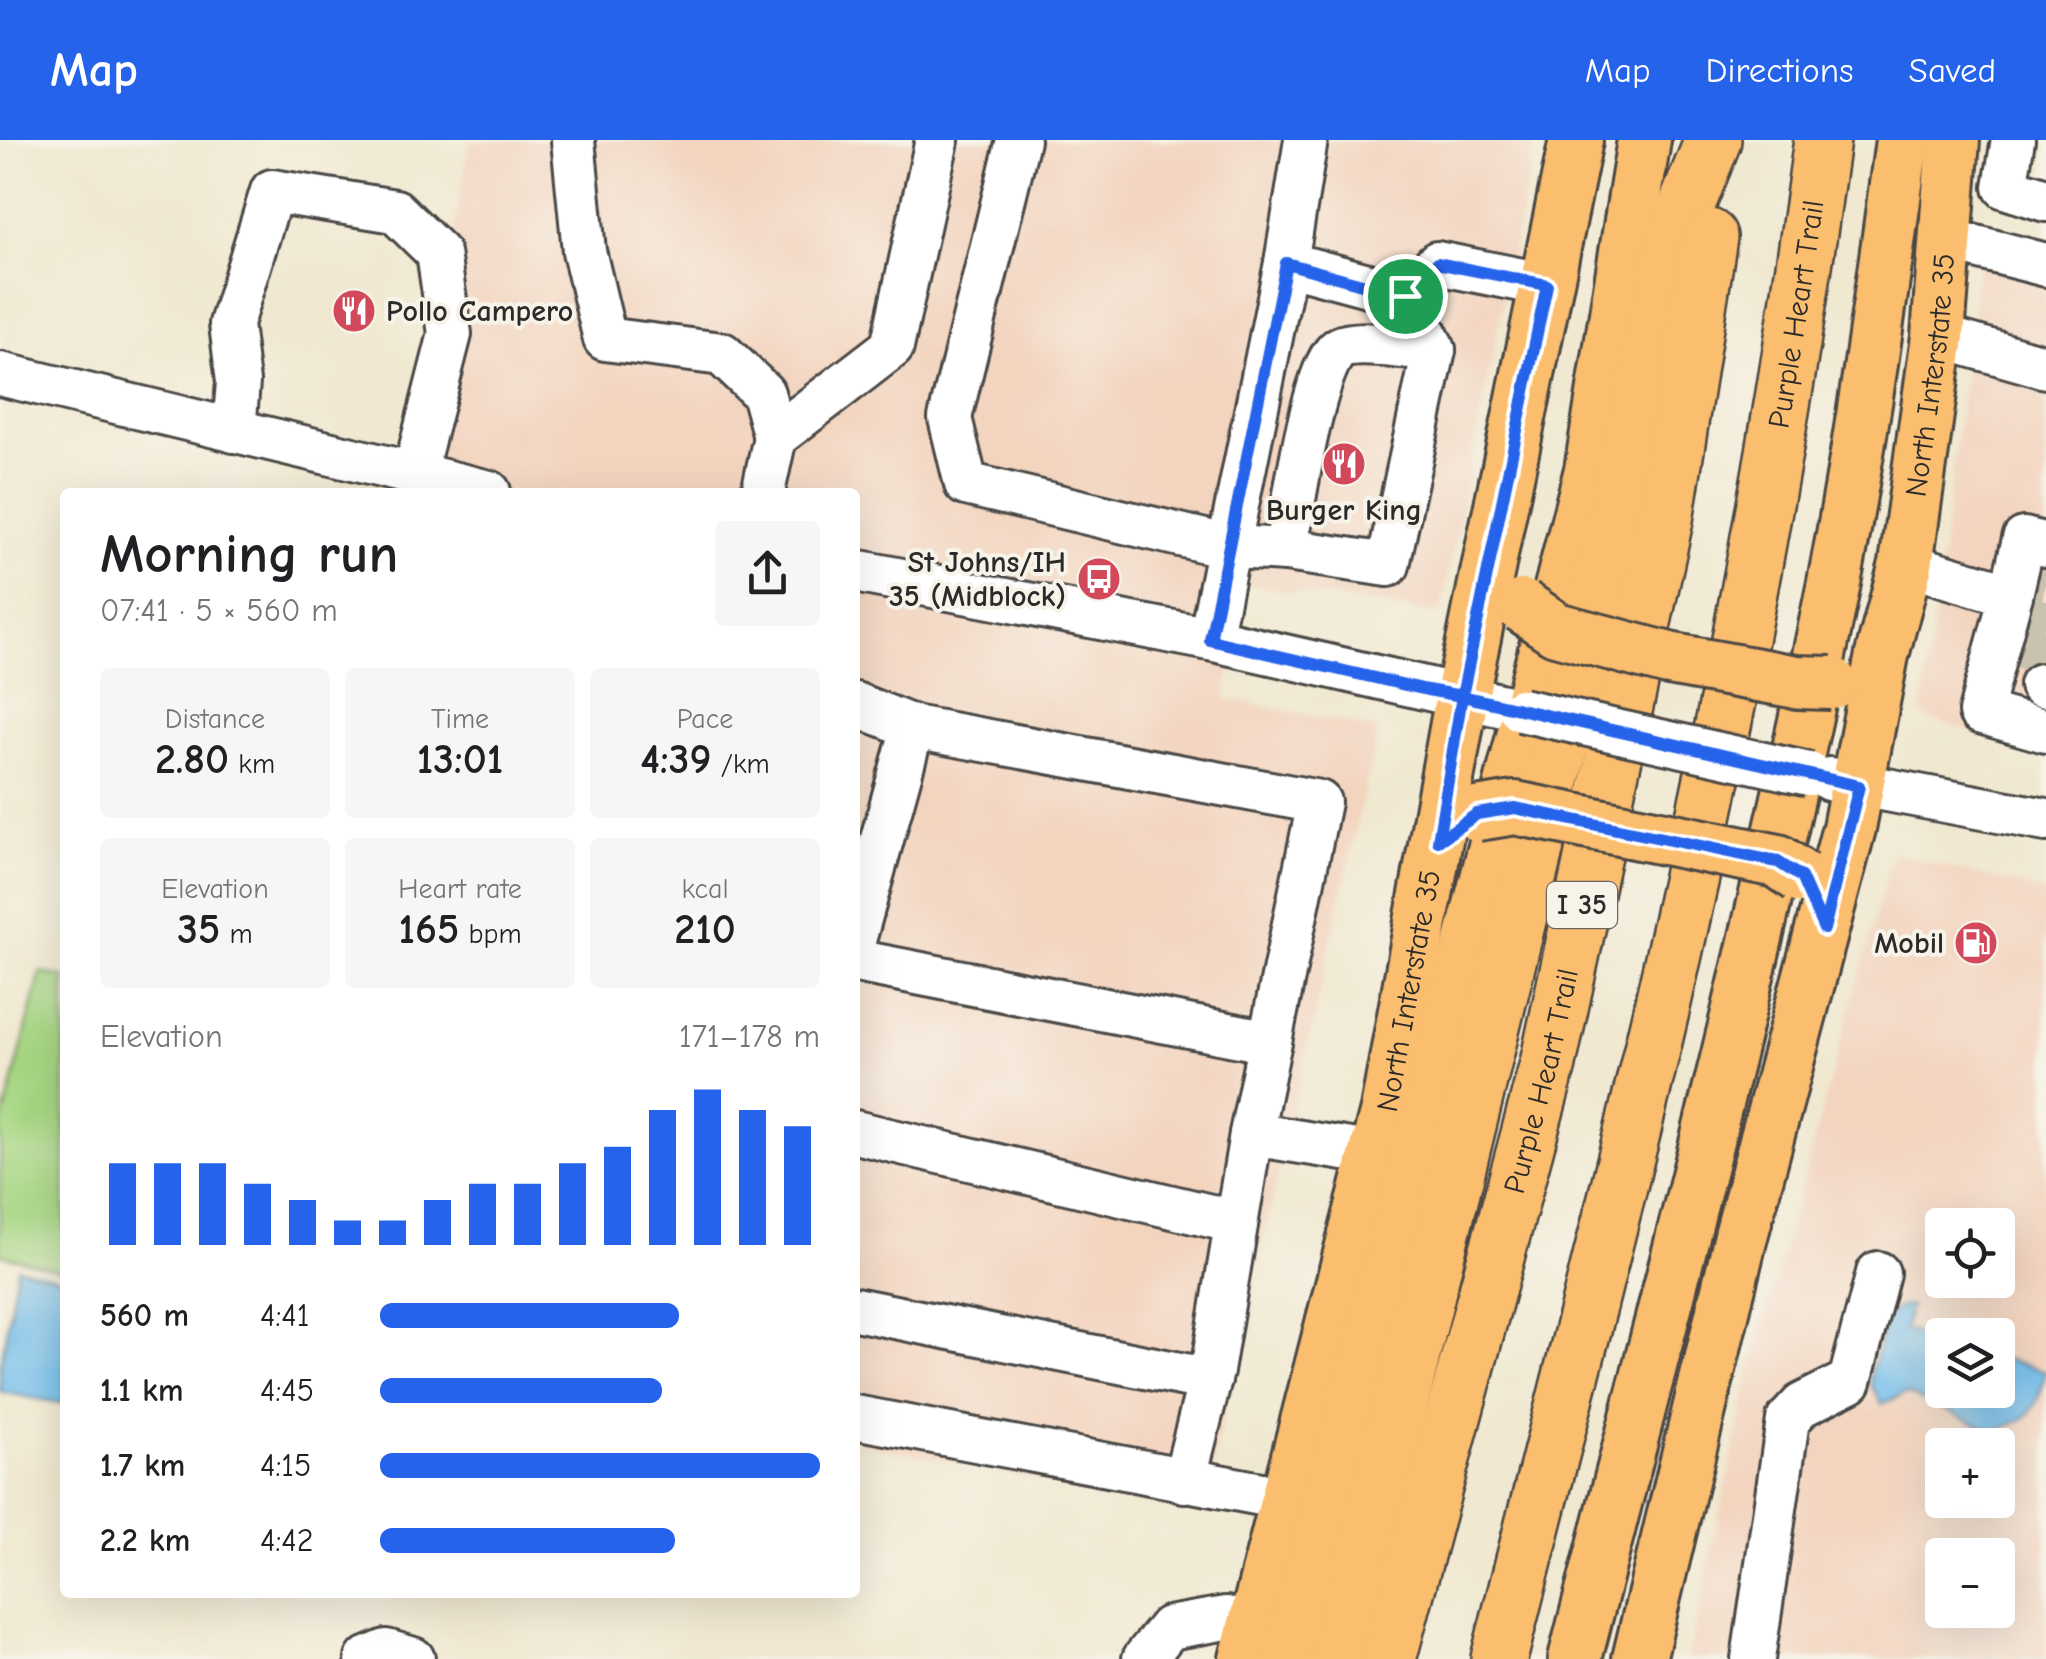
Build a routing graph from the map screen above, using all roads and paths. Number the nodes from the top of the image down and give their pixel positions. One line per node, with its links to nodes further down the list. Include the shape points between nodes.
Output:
1 (573, 140): 24 (street, via 584,251 605,339 722,354 762,394)
2 (938, 140): 24 (street, via 892,347)
3 (1018, 140): 29 (street, via 950,418 966,484)
4 (1306, 140): 15 (street)
5 (1576, 140): 17 (main road, North Interstate 35)
6 (1644, 140): 56 (main road, via 1591,470)
7 (1713, 140): 60 (highway, via 1677,230 1605,563)
8 (1723, 140): 61 (highway, Purple Heart Trail / I 35, via 1664,520 1548,1064)
9 (1822, 140): 62 (highway, Purple Heart Trail, via 1777,447 1714,766 1635,1120)
10 (1902, 140): 63 (main road, via 1833,585 1763,913)
11 (1953, 140): 14 (main road, North Interstate 35)
12 (2013, 140): 13 (street, via 2005,188)
13 (2046, 200)
14 (1945, 239): 16 (street); 19 (main road, North Interstate 35)
15 (1286, 263): 18 (street); 29 (street)
16 (2046, 265)
17 (1547, 285): 18 (street, via 1437,263); 28 (main road, North Interstate 35)
18 (1405, 296): 20 (street)
19 (1938, 336): 21 (street); 31 (main road, North Interstate 35)
20 (1434, 350): 30 (street, via 1354,344 1331,355 1310,420); 30 (street, via 1388,566)
21 (2044, 360)
22 (0, 374): 23 (street)
23 (234, 431): 25 (street); 25 (street, via 238,382 231,324 272,191 395,211 438,253 450,334)
24 (775, 438): 27 (street)
25 (414, 474): 26 (street)
26 (462, 488)
27 (764, 488)
28 (1495, 542): 35 (main road, bridge, via 1522,606 1556,629 1669,659 1797,682 1832,684); 36 (main road, North Interstate 35)
29 (1230, 547): 30 (street); 33 (street)
30 (1286, 550)
31 (1906, 564): 34 (street); 35 (main road, North Interstate 35)
32 (860, 572): 33 (street)
33 (1210, 640): 36 (street)
34 (2024, 648)
35 (1882, 654): 39 (main road, North Interstate 35)
36 (1462, 696): 39 (street, bridge); 41 (main road, North Interstate 35)
37 (860, 706): 38 (street)
38 (913, 726): 42 (street); 45 (street, via 1319,802)
39 (1859, 786): 40 (street); 43 (main road, North Interstate 35)
40 (2046, 820)
41 (1458, 827): 43 (main road, bridge, via 1515,808 1778,862 1801,877); 48 (main road, North Interstate 35)
42 (860, 920)
43 (1824, 929): 64 (main road, North Interstate 35)
44 (860, 961): 45 (street)
45 (1270, 1042): 47 (street)
46 (860, 1133): 49 (street)
47 (1251, 1134): 48 (street); 49 (street)
48 (1375, 1154): 55 (main road, North Interstate 35)
49 (1236, 1222): 52 (street)
50 (1878, 1273): 65 (street, via 1850,1381 1802,1405 1788,1420)
51 (860, 1309): 52 (street)
52 (1210, 1380): 54 (street)
53 (860, 1417): 54 (street)
54 (1184, 1481): 55 (street)
55 (1287, 1499): 56 (main road, North Interstate 35)
56 (1263, 1649): 59 (street, via 1226,1618 1169,1628)
57 (366, 1659): 58 (street, via 386,1650)
58 (413, 1659)
59 (1144, 1659)
60 (1338, 1659)
61 (1388, 1659)
62 (1499, 1659)
63 (1575, 1659)
64 (1639, 1659)
65 (1753, 1659)

